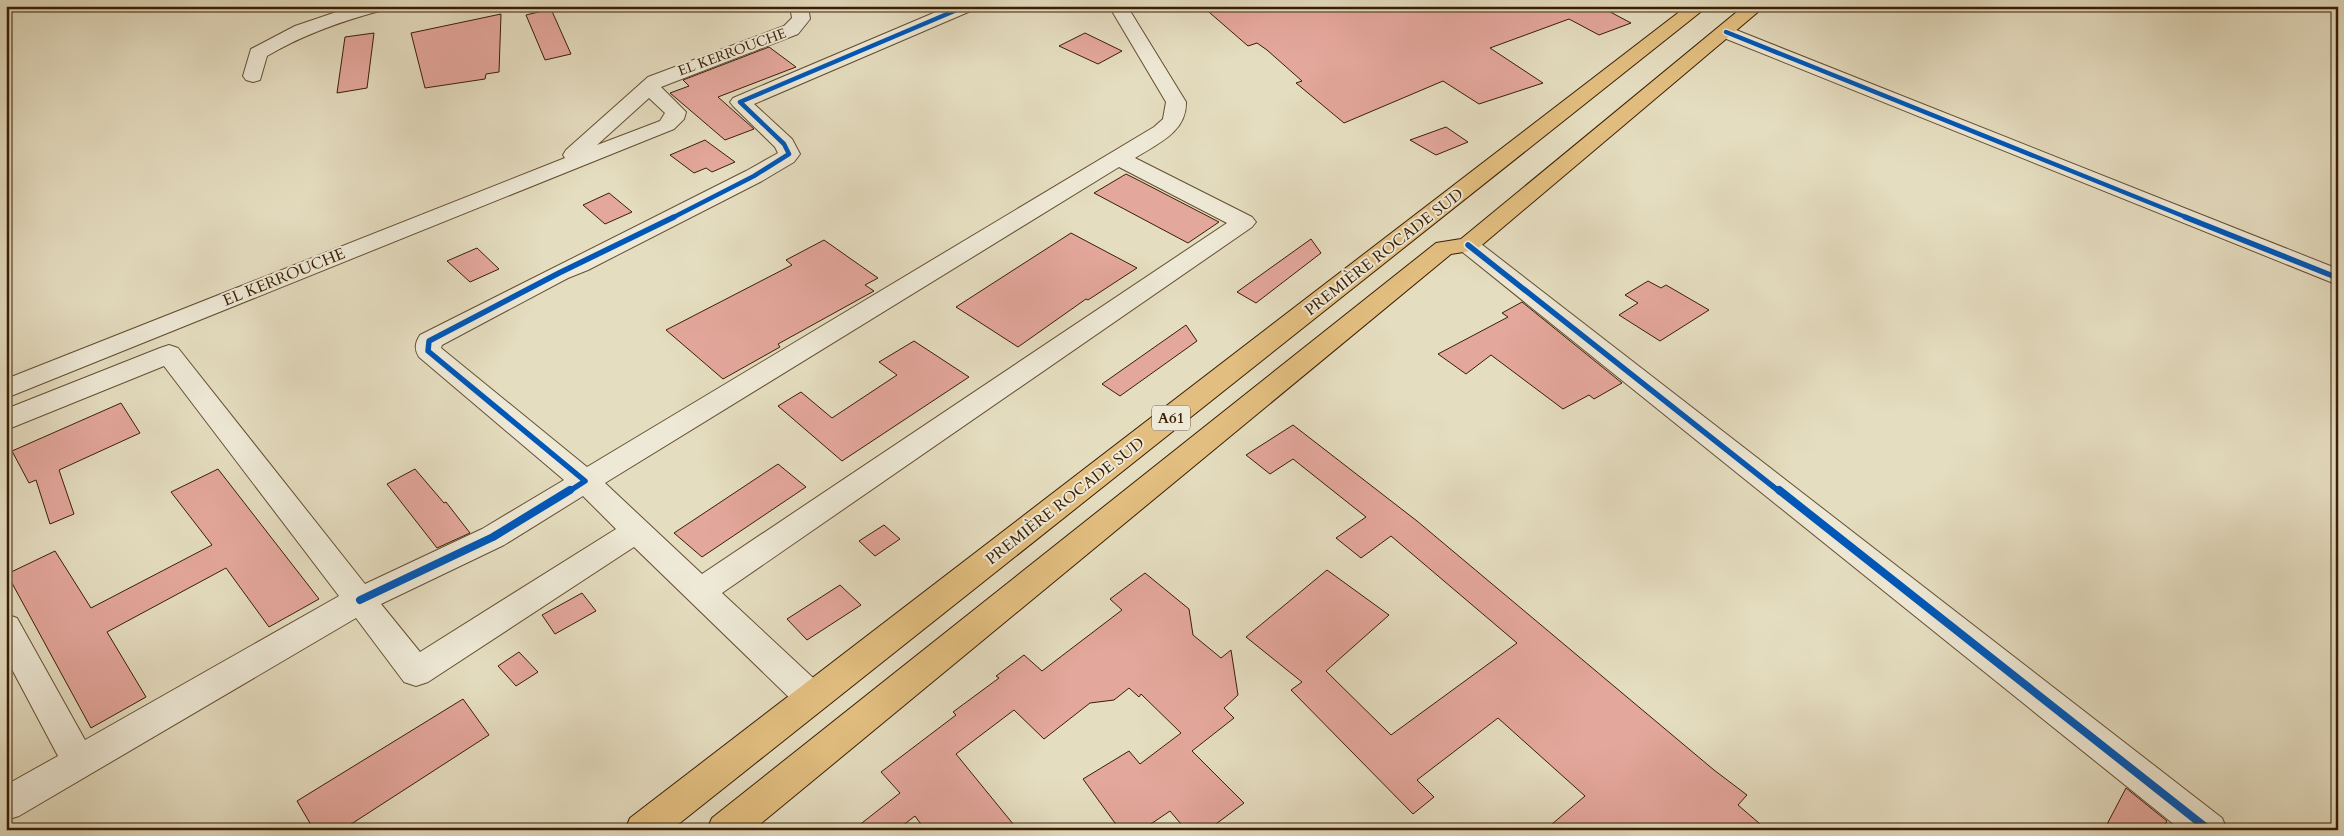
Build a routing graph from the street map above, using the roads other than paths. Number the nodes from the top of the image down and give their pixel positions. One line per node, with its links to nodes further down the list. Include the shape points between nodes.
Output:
1 (376, 6): 8 (street, via 322,20 288,35 258,53)
2 (799, 6): 9 (street, EL KERROUCHE, via 802,19 791,30 666,76)
3 (966, 6): 16 (street, via 740,102 784,144 789,154 786,157 746,181 558,273 429,341 428,351)
4 (1118, 6): 10 (street, via 1176,102 1177,111 1173,122 1162,132)
5 (1699, 6): 21 (highway, PREMIÈRE ROCADE SUD / A61)
6 (1756, 6): 7 (highway, PREMIÈRE ROCADE SUD / A61)
7 (1726, 32): 12 (highway, PREMIÈRE ROCADE SUD / A61); 13 (street)
8 (253, 76)
9 (648, 86): 11 (street, EL KERROUCHE); 11 (street, EL KERROUCHE, via 676,112 674,119)
10 (1118, 158): 16 (street); 18 (street, via 1244,222)
11 (562, 166): 14 (street, EL KERROUCHE)
12 (1468, 244): 25 (highway, PREMIÈRE ROCADE SUD / A61, via 1444,248); 26 (street)
13 (2338, 278)
14 (6, 389)
15 (6, 420): 19 (street, via 168,354)
16 (586, 481): 17 (street); 19 (street, via 492,537)
17 (637, 530): 18 (street); 19 (street, via 416,672)
18 (701, 591): 21 (street)
19 (360, 600): 22 (street)
20 (6, 627): 22 (street)
21 (812, 698): 24 (highway, PREMIÈRE ROCADE SUD / A61)
22 (79, 762): 23 (street)
23 (6, 804)
24 (643, 830)
25 (725, 830)
26 (2209, 830)

